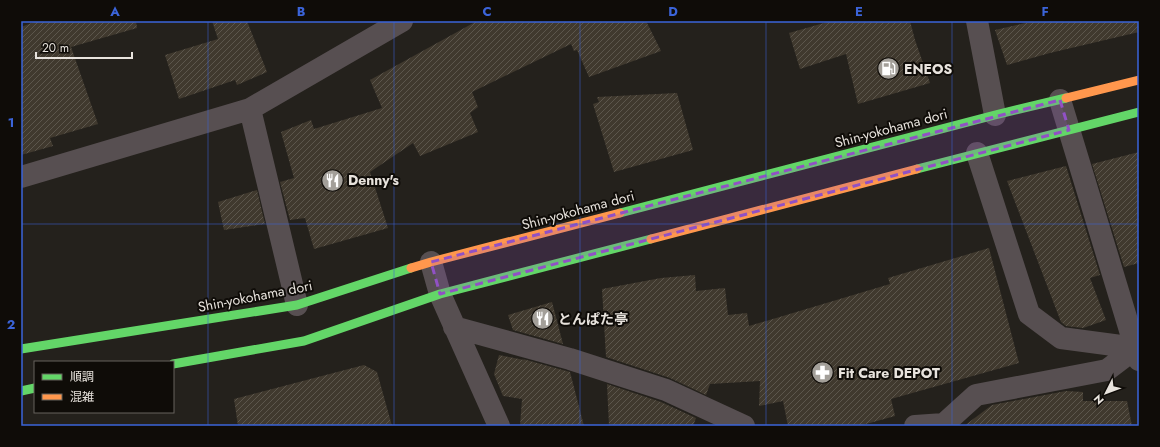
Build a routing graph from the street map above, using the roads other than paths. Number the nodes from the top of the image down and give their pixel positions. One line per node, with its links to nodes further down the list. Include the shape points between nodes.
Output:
1 (402, 21): 5 (street)
2 (978, 21): 7 (street)
3 (1139, 80): 4 (main road, Shin-yokohama dori)
4 (1060, 100): 7 (main road, Shin-yokohama dori); 8 (street)
5 (250, 109): 10 (street); 13 (street)
6 (1139, 112): 8 (main road)
7 (995, 115): 11 (main road, Shin-yokohama dori)
8 (1069, 130): 9 (main road); 16 (street)
9 (976, 153): 12 (main road); 16 (street, via 1029,314 1061,338)
10 (21, 177)
11 (431, 262): 12 (street); 13 (main road, Shin-yokohama dori)
12 (440, 294): 14 (street); 17 (main road, via 304,341)
13 (297, 305): 15 (main road, Shin-yokohama dori)
14 (454, 327): 20 (street); 21 (street, via 570,359 666,390)
15 (21, 349)
16 (1138, 352): 22 (street, via 1107,370 976,395 944,424)
17 (174, 364)
18 (34, 388): 19 (main road)
19 (21, 391)
20 (500, 426)
21 (744, 426)
22 (915, 426)

